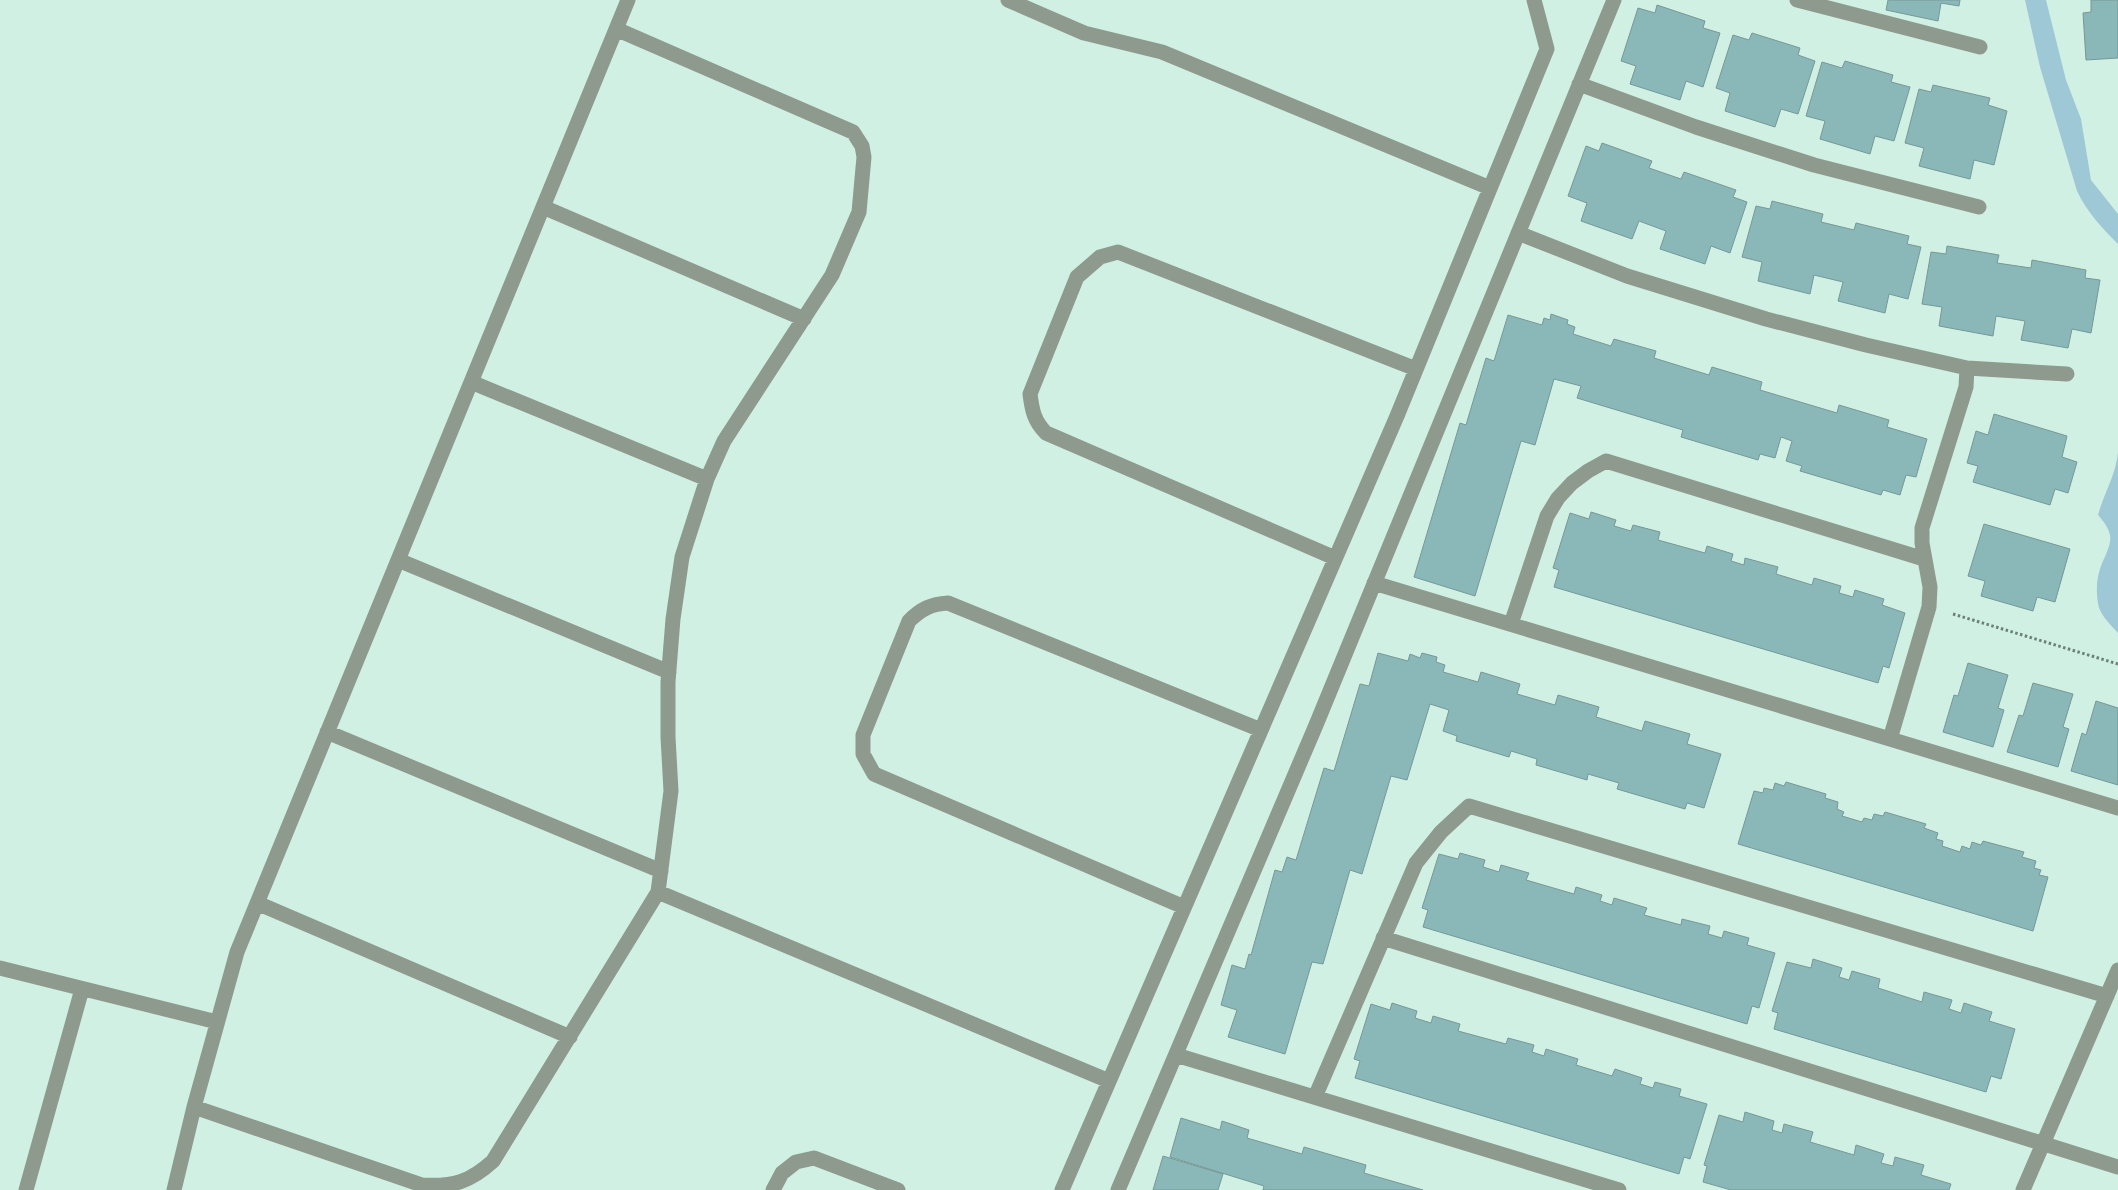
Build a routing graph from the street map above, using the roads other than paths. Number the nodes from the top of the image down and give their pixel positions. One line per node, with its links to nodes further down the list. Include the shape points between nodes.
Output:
1 (628, 0): 6 (lane)
2 (1008, 0): 9 (lane, via 1084,33 1162,52)
3 (1534, 0): 9 (lane, via 1547,49)
4 (1614, 0): 8 (lane)
5 (1797, 0): 7 (lane)
6 (616, 29): 10 (lane); 13 (lane, via 853,132 862,146 864,157 859,212 832,275)
7 (1980, 46)
8 (1579, 84): 11 (lane, via 1696,127 1814,165); 12 (lane)
9 (1490, 188): 15 (lane)
10 (543, 207): 13 (lane); 17 (lane)
11 (1979, 207)
12 (1518, 233): 14 (lane, via 1627,276 1766,319); 22 (lane)
13 (804, 319): 18 (lane, via 724,442)
14 (1967, 368): 16 (lane); 20 (lane, via 1966,387 1922,528)
15 (1416, 369): 19 (lane); 19 (lane, via 1118,252 1100,257 1076,276 1030,394 1033,414 1046,433)
16 (2067, 374)
17 (471, 382): 18 (lane); 21 (lane)
18 (707, 479): 24 (lane, via 682,557)
19 (1336, 558): 25 (lane)
20 (1924, 559): 23 (lane, via 1606,461 1572,483 1547,516); 27 (lane, via 1930,586 1929,607)
21 (398, 560): 24 (lane); 26 (lane)
22 (1374, 583): 23 (lane); 40 (lane)
23 (1511, 624): 27 (lane)
24 (669, 672): 29 (lane, via 671,790)
25 (1261, 730): 32 (lane); 32 (lane, via 948,603 930,605 909,621 863,735 863,754 874,774)
26 (327, 732): 29 (lane); 31 (lane)
27 (1890, 739): 28 (lane)
28 (2118, 808)
29 (661, 871): 30 (lane)
30 (658, 892): 39 (lane); 41 (lane)
31 (257, 903): 38 (lane, via 237,952); 39 (lane)
32 (1184, 907): 41 (lane)
33 (1383, 938): 37 (lane, via 1416,862 1469,806); 42 (lane); 44 (lane)
34 (0, 968): 36 (lane)
35 (2117, 976): 37 (lane)
36 (82, 989): 38 (lane); 46 (lane)
37 (2107, 996): 44 (lane)
38 (217, 1022): 43 (lane)
39 (570, 1037): 43 (lane, via 493,1161 478,1175 440,1187 422,1185)
40 (1176, 1055): 42 (lane); 51 (lane)
41 (1110, 1081): 50 (lane)
42 (1315, 1097): 52 (lane)
43 (194, 1107): 47 (lane)
44 (2043, 1144): 45 (lane); 53 (lane)
45 (2118, 1167)
46 (26, 1190)
47 (174, 1190)
48 (773, 1190): 49 (lane, via 782,1173 796,1162 814,1158)
49 (898, 1190)
50 (1062, 1190)
51 (1118, 1190)
52 (1618, 1190)
53 (2023, 1190)

